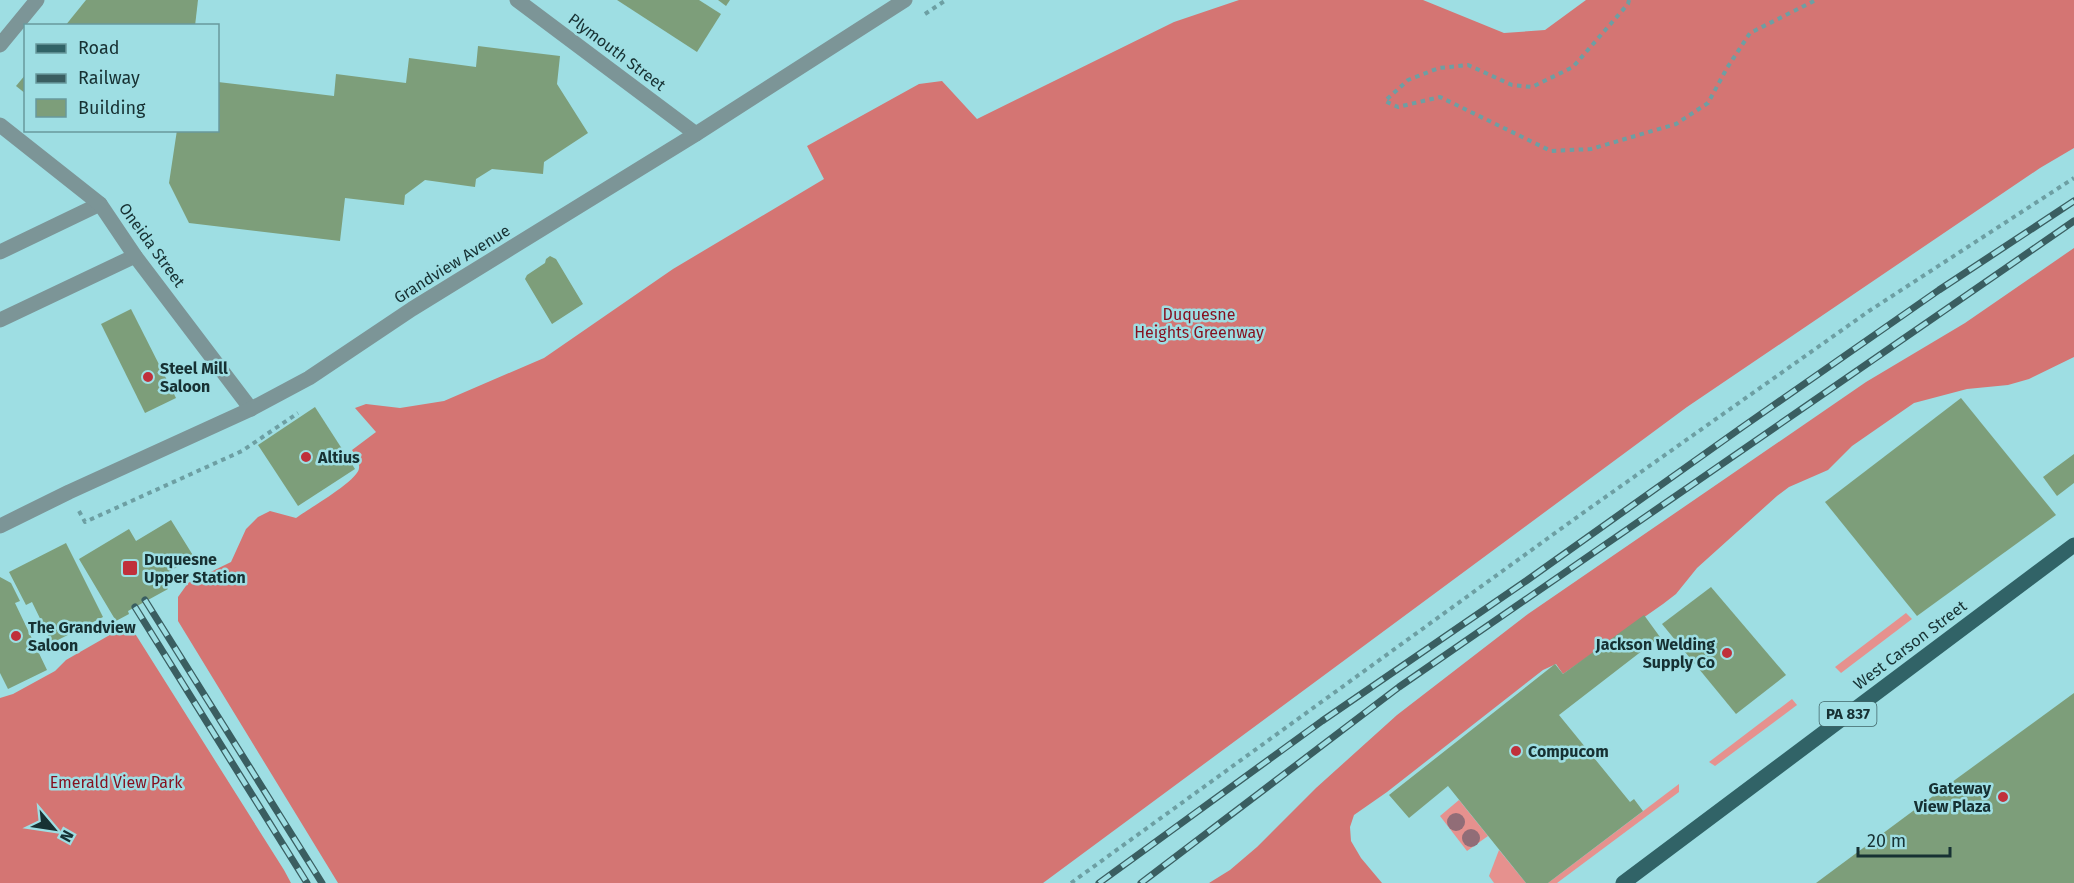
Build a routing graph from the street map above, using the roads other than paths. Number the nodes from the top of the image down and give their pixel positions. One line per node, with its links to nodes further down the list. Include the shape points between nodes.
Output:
1 (37, 0): 4 (street)
2 (517, 0): 6 (street, Plymouth Street)
3 (905, 0): 6 (street, Grandview Avenue)
4 (0, 45)
5 (0, 125): 7 (street, Oneida Street)
6 (696, 134): 11 (street, Grandview Avenue, via 412,309 309,378)
7 (100, 204): 8 (street); 9 (street, Oneida Street)
8 (0, 252)
9 (135, 256): 10 (street); 11 (street, Oneida Street)
10 (0, 320)
11 (250, 409): 12 (street, Grandview Avenue)
12 (0, 526)
13 (2074, 545): 14 (main road, West Carson Street / PA 837)
14 (1623, 883)

